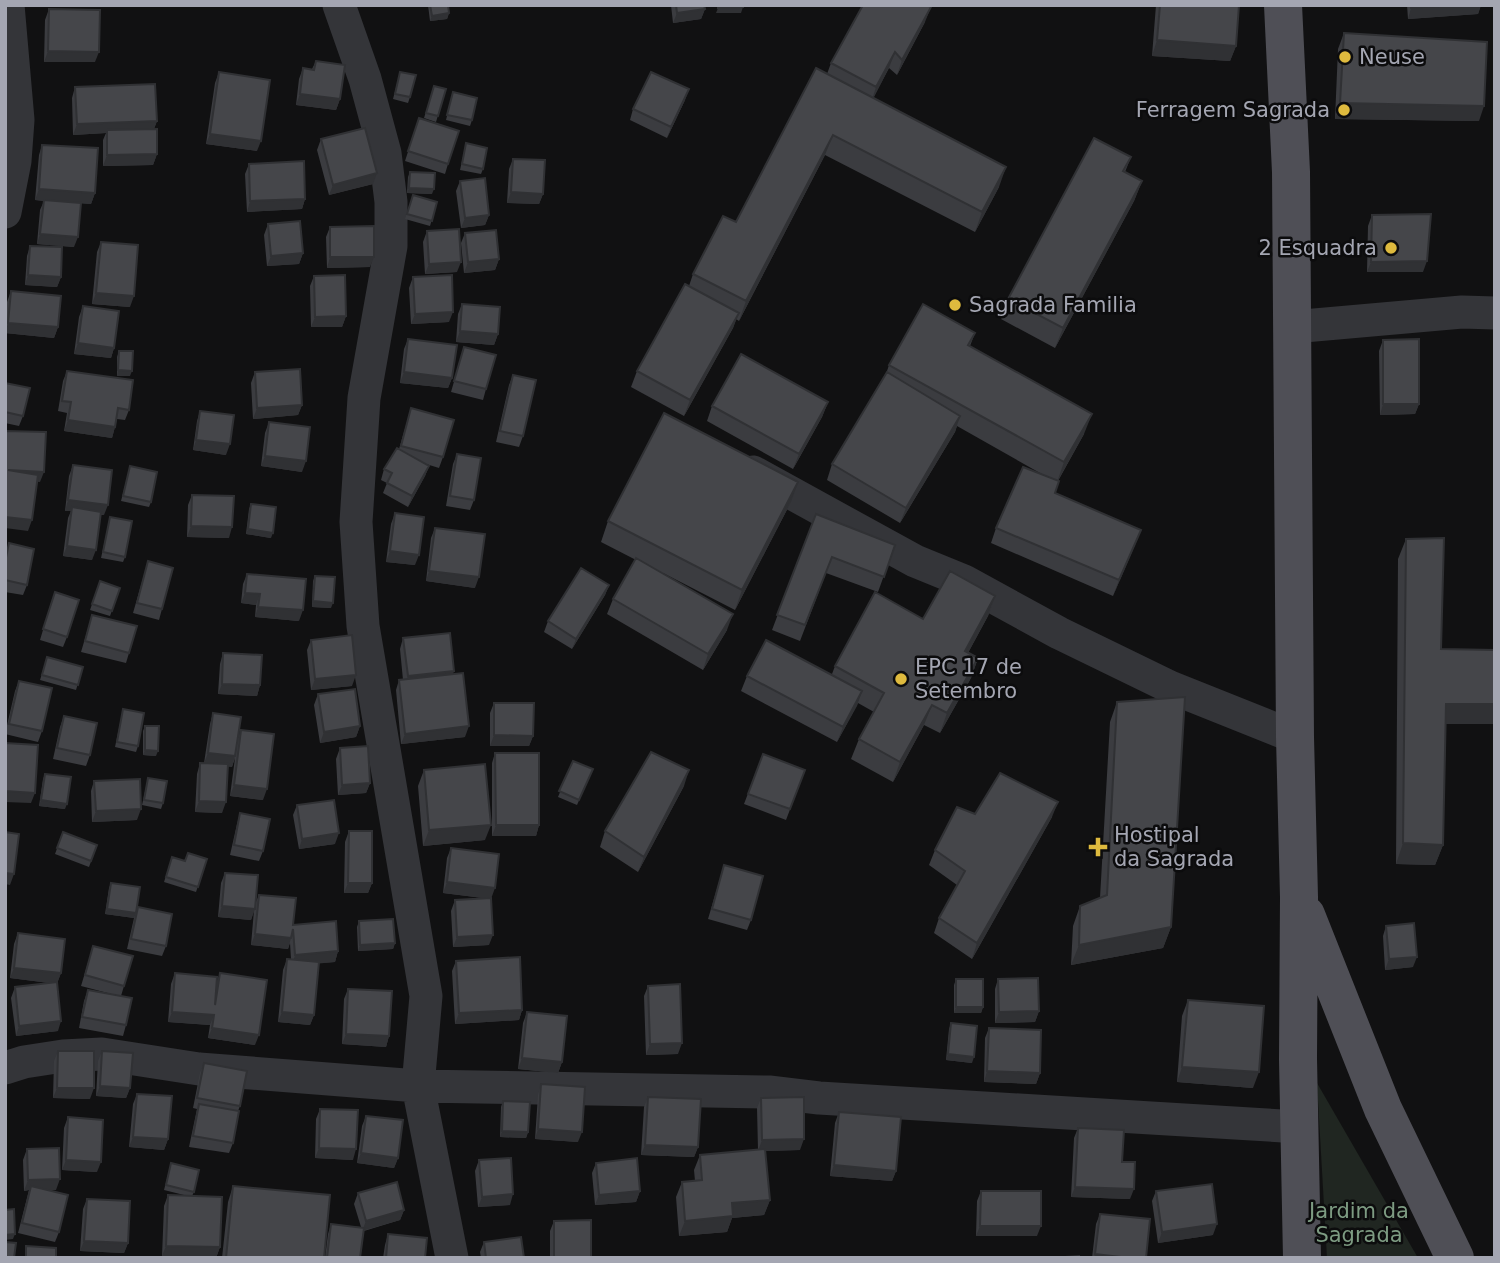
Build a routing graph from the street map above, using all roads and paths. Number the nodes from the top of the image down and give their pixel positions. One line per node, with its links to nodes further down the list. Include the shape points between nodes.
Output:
1 (8, 5): 4 (street, via 18,120)
2 (339, 5): 11 (street, via 385,153 391,202 391,246 364,398 356,522 363,626 426,996)
3 (1283, 5): 6 (main road)
4 (5, 212)
5 (1495, 313): 6 (street)
6 (1292, 327): 8 (main road)
7 (733, 461): 8 (street, via 915,561 964,581 1059,633 1170,687)
8 (1295, 737): 9 (main road)
9 (1299, 897): 12 (main road); 15 (main road, via 1383,1109)
10 (5, 1068): 11 (street, via 63,1056 102,1054 199,1069)
11 (418, 1086): 12 (street, via 769,1091 819,1098); 13 (street)
12 (1300, 1127): 14 (main road)
13 (452, 1258)
14 (1302, 1258)
15 (1455, 1258)

